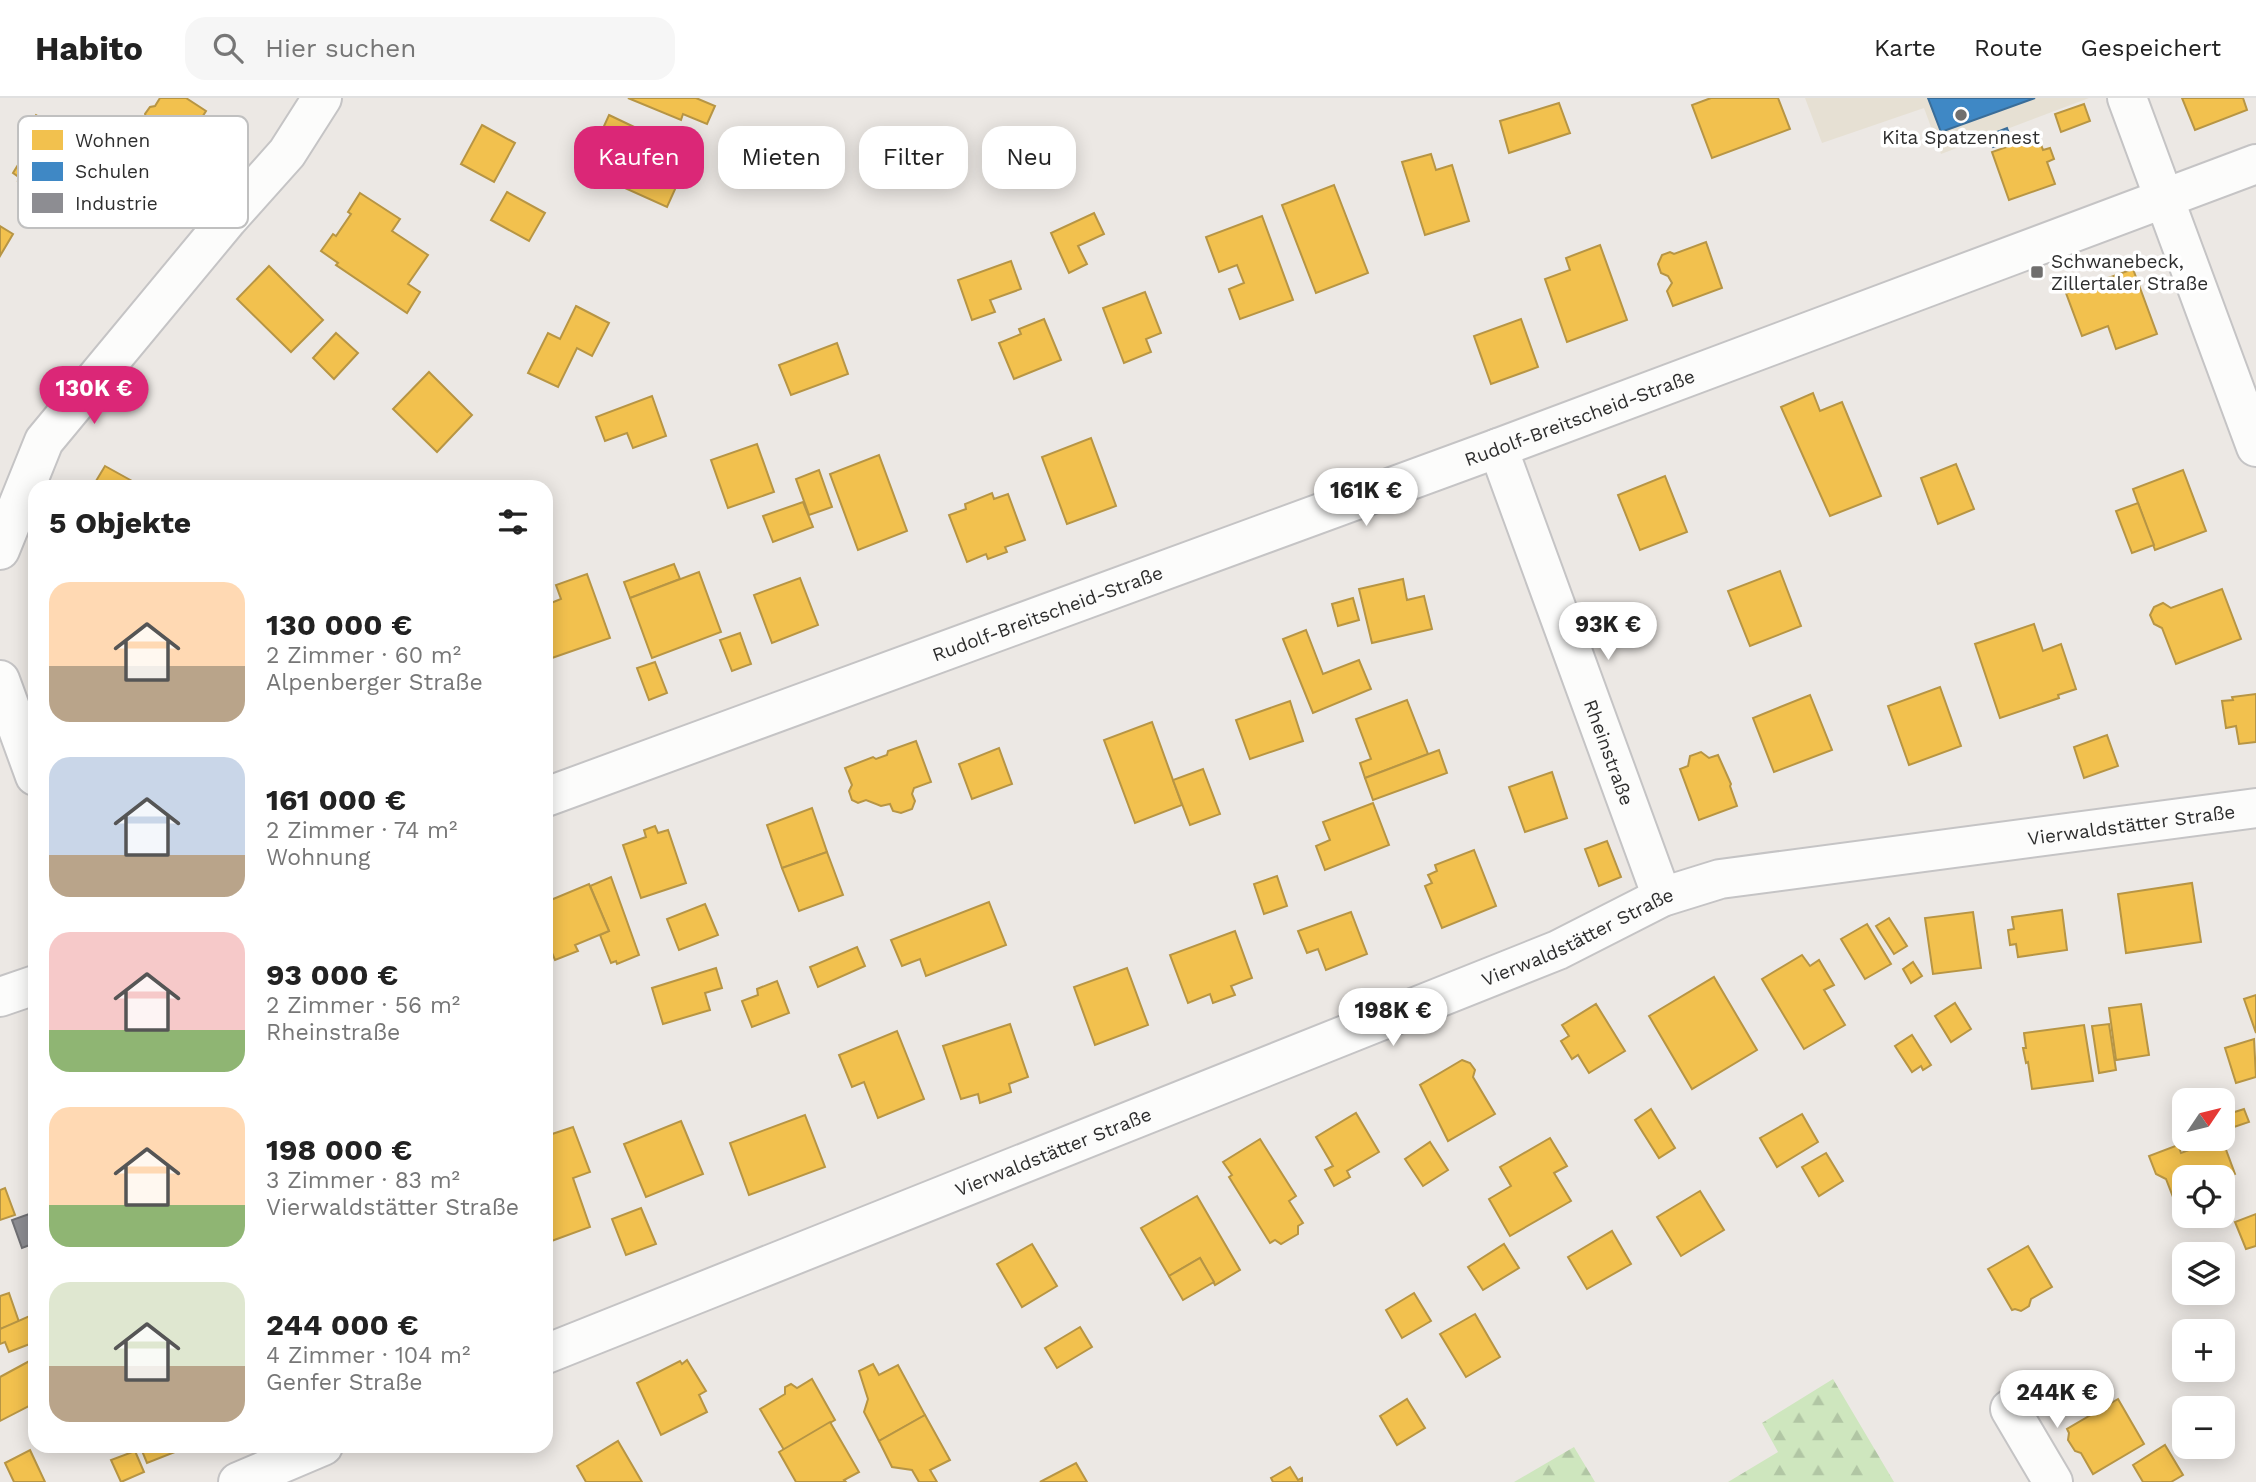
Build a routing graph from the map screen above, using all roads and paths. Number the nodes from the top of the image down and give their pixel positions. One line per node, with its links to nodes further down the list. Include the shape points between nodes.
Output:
1 (321, 98): 4 (street, via 287,153)
2 (2127, 98): 5 (street)
3 (2256, 164): 5 (street, Rudolf-Breitscheid-Straße)
4 (248, 197)
5 (2164, 197): 7 (street); 8 (street, Rudolf-Breitscheid-Straße)
6 (220, 228): 9 (street, via 44,441)
7 (2256, 447)
8 (1498, 448): 14 (street, Rudolf-Breitscheid-Straße); 16 (street, Rheinstraße)
9 (28, 480)
10 (28, 481): 11 (street)
11 (0, 550)
12 (0, 680): 13 (street)
13 (28, 757)
14 (553, 794)
15 (2256, 808): 16 (street, Vierwaldstätter Straße, via 1720,880)
16 (1662, 897): 19 (street, Vierwaldstätter Straße, via 1558,950)
17 (28, 988): 18 (street)
18 (0, 998)
19 (553, 1351)
20 (2010, 1409): 23 (street)
21 (300, 1458): 22 (street)
22 (238, 1482)
23 (2053, 1482)

